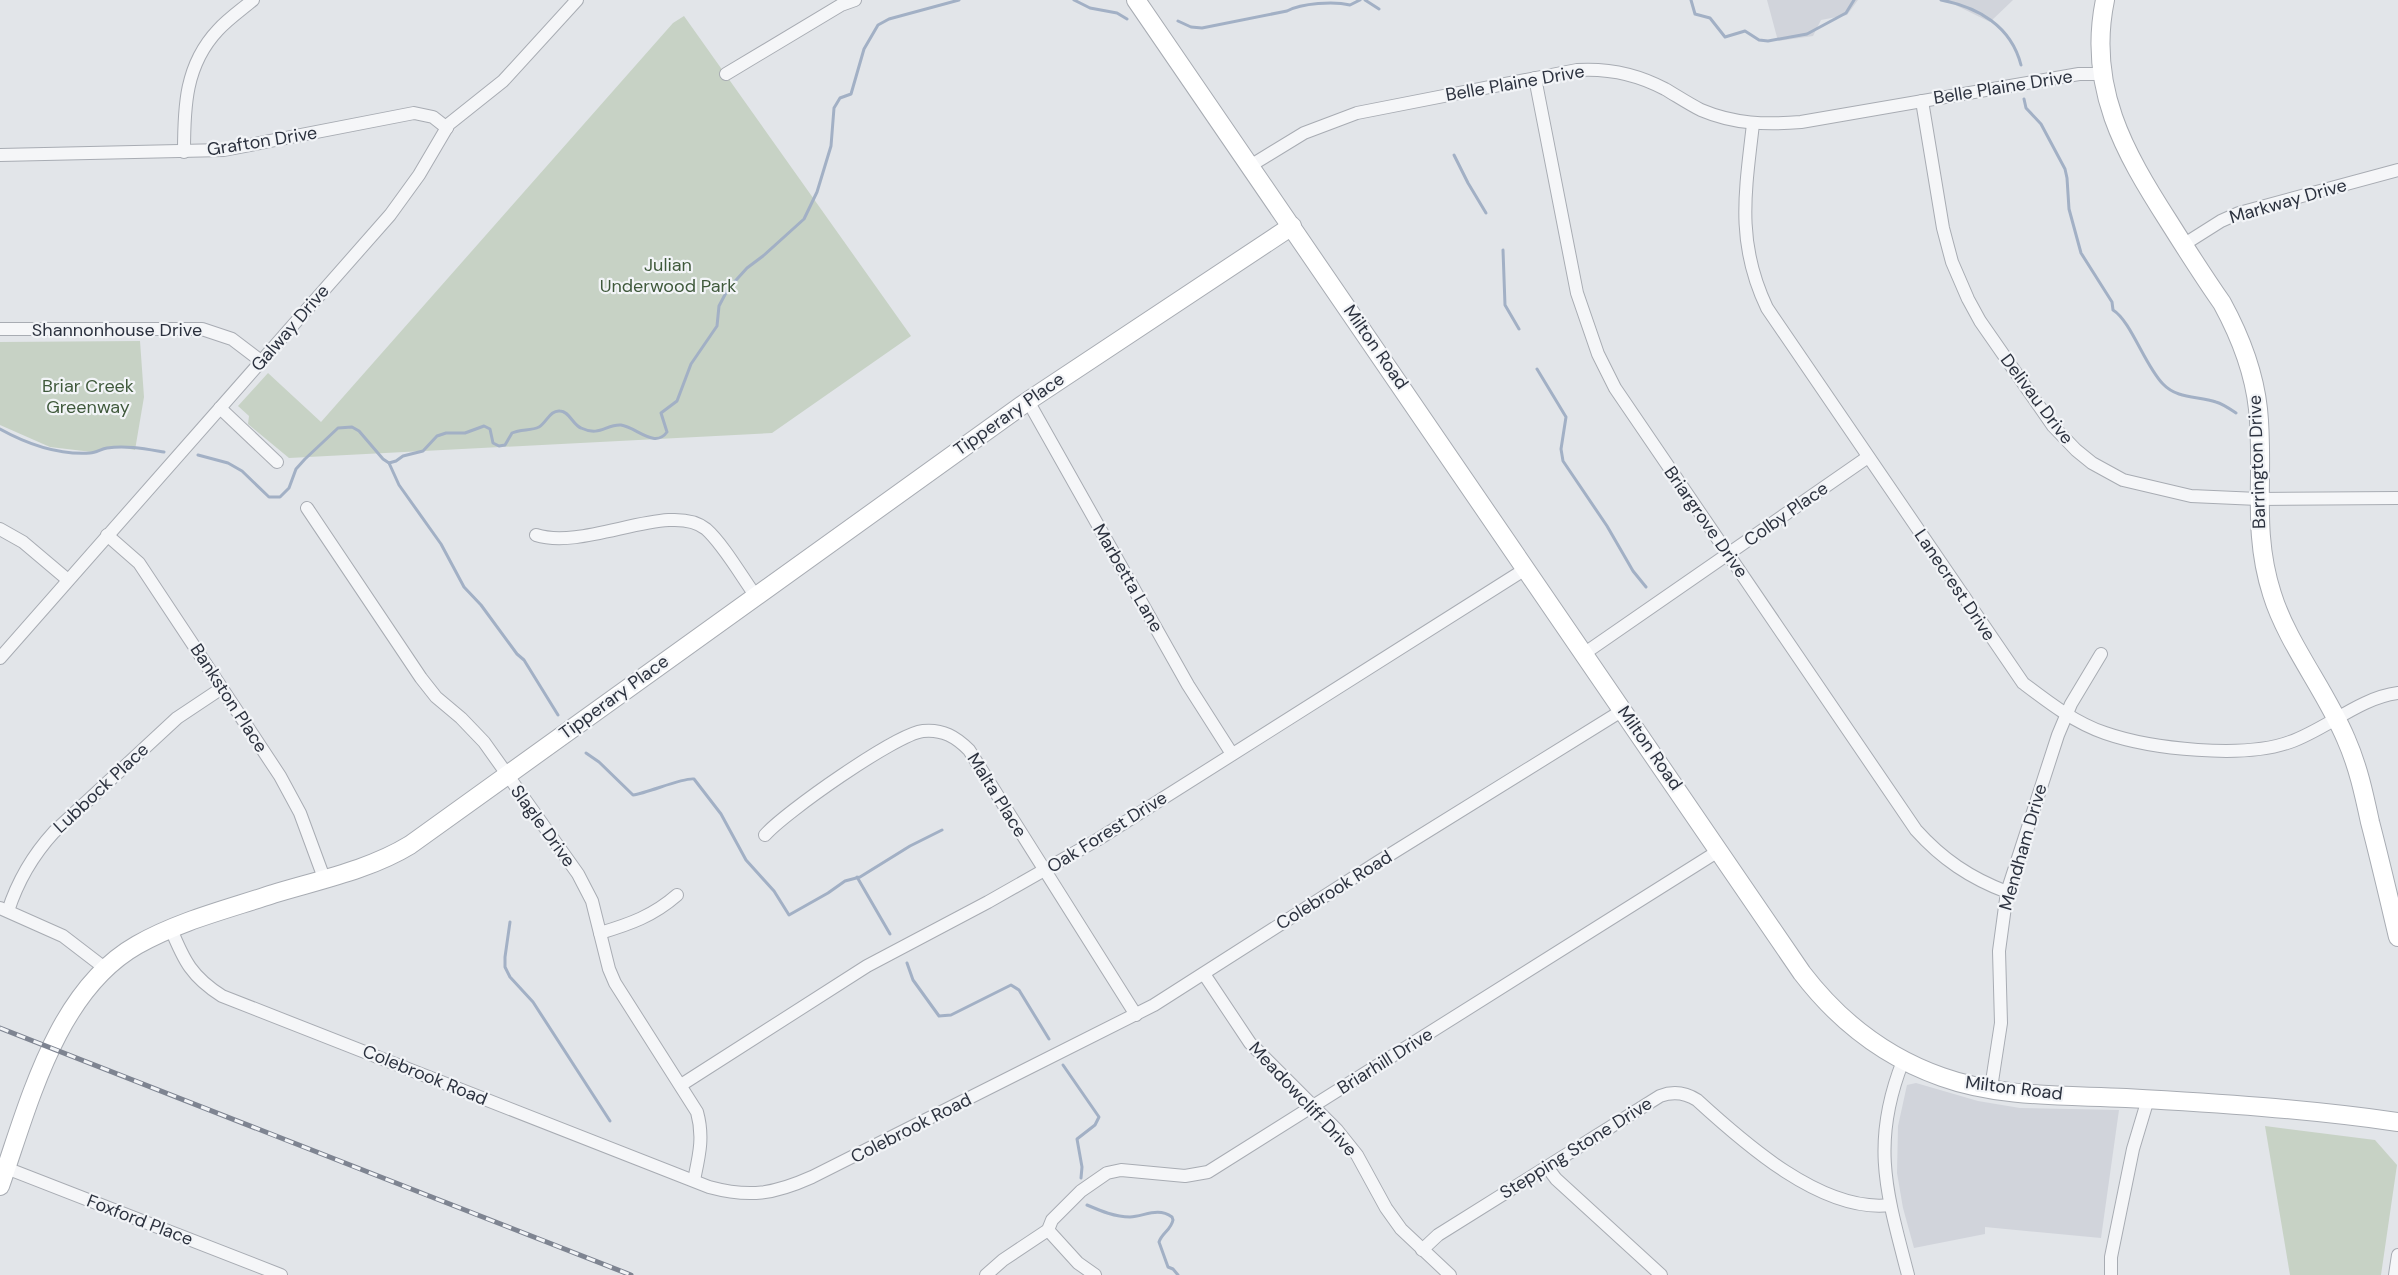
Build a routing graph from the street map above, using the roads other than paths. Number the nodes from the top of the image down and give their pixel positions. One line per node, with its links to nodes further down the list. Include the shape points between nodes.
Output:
1 (253, 0): 12 (street, via 214,34 201,51 192,71 184,110)
2 (577, 0): 11 (street, Galway Drive, via 503,81)
3 (855, 0): 6 (street)
4 (1136, 0): 14 (street, Milton Road)
5 (2105, 0): 7 (street, Barrington Drive, via 2101,32)
6 (726, 74)
7 (2103, 74): 9 (street, Belle Plaine Drive); 17 (street, Barrington Drive, via 2110,111 2125,151)
8 (1535, 78): 10 (street, Belle Plaine Drive, via 1592,69 1633,75 1700,109); 14 (street, Belle Plaine Drive, via 1357,113 1304,132); 30 (street, Briargrove Drive, via 1577,293 1598,354 1615,388)
9 (1922, 101): 10 (street, Belle Plaine Drive, via 1801,122); 25 (street, Delivau Drive, via 1952,262 1980,321 2061,435 2092,462 2123,480 2191,496)
10 (1753, 124): 22 (street, Lanecrest Drive, via 1744,210 1751,270 1767,308)
11 (447, 128): 12 (street, Grafton Drive, via 425,114 414,113 225,150); 19 (street, Galway Drive, via 401,201)
12 (184, 152): 13 (street, Grafton Drive)
13 (0, 155)
14 (1250, 166): 16 (street, Milton Road)
15 (2398, 170): 17 (street, Markway Drive, via 2239,213)
16 (1292, 226): 20 (street, Tipperary Place); 31 (street, Milton Road)
17 (2183, 245): 25 (street, Barrington Drive, via 2233,323 2250,368 2258,411)
18 (0, 329): 19 (street, Shannonhouse Drive, via 202,328 232,339)
19 (261, 360): 21 (street, Galway Drive)
20 (1028, 401): 33 (street, Tipperary Place); 42 (street, Marbetta Lane, via 1188,685)
21 (220, 408): 23 (street); 28 (street, Galway Drive)
22 (1868, 457): 30 (street, Colby Place); 40 (street, Lanecrest Drive, via 2018,677)
23 (278, 462)
24 (2398, 498): 25 (street, Delivau Drive)
25 (2258, 499): 41 (street, Barrington Drive, via 2261,547 2271,594)
26 (307, 508): 43 (street, Slagle Drive, via 421,678 436,697 471,727)
27 (0, 529): 32 (street, via 23,542)
28 (107, 535): 32 (street, Galway Drive); 37 (street, Bankston Place, via 139,563)
29 (536, 535): 33 (street, via 570,539 669,519 693,522 711,535)
30 (1728, 554): 34 (street, Colby Place); 49 (street, Briargrove Drive, via 1917,830 1942,857)
31 (1527, 568): 34 (street, Milton Road); 42 (street, Oak Forest Drive)
32 (68, 580): 36 (street, Galway Drive)
33 (756, 595): 43 (street, Tipperary Place)
34 (1585, 653): 39 (street, Milton Road)
35 (2101, 654): 40 (street, Mendham Drive)
36 (0, 658)
37 (222, 688): 47 (street, Bankston Place, via 289,790); 51 (street, Lubbock Place, via 177,718 54,832 38,849)
38 (2398, 693): 41 (street, Lanecrest Drive)
39 (1623, 710): 45 (street, Milton Road); 56 (street, Colebrook Road)
40 (2066, 712): 41 (street, Lanecrest Drive, via 2105,734 2213,752 2289,743); 49 (street, Mendham Drive)
41 (2337, 719): 48 (street, Barrington Drive)
42 (1232, 754): 46 (street, Oak Forest Drive)
43 (506, 775): 47 (street, Tipperary Place, via 397,852); 53 (street, Slagle Drive, via 578,874 592,901)
44 (765, 836): 46 (street, Malta Place, via 802,804 886,748 920,732 945,733 969,750)
45 (1720, 850): 58 (street, Milton Road, via 1802,973 1828,1004 1863,1035); 62 (street, Briarhill Drive)
46 (1044, 871): 57 (street, Malta Place); 59 (street, Oak Forest Drive, via 867,966)
47 (324, 878): 52 (street, Tipperary Place)
48 (2391, 878): 54 (street, Barrington Drive)
49 (2007, 892): 60 (street, Mendham Drive, via 2000,951 2001,1023)
50 (678, 895): 53 (street, via 637,922)
51 (4, 910): 55 (street, via 63,936)
52 (171, 929): 55 (street, Tipperary Place, via 135,946); 66 (street, Colebrook Road, via 192,972 222,996)
53 (600, 933): 59 (street, Slagle Drive, via 615,983)
54 (2398, 937)
55 (106, 969): 64 (street, Tipperary Place, via 75,1004 60,1030)
56 (1204, 974): 57 (street, Colebrook Road); 62 (street, Meadowcliff Drive, via 1250,1042)
57 (1136, 1015): 66 (street, Colebrook Road, via 790,1187 744,1194)
58 (1903, 1061): 60 (street, Milton Road, via 1942,1078); 68 (street, via 1888,1111 1884,1143)
59 (681, 1085): 66 (street, Slagle Drive, via 701,1126 702,1145)
60 (1991, 1088): 61 (street, Milton Road)
61 (2148, 1099): 63 (street, Milton Road, via 2320,1111); 78 (street, via 2129,1167)
62 (1313, 1106): 69 (street, Briarhill Drive, via 1199,1175 1121,1170 1107,1173 1081,1191 1052,1220); 70 (street, Meadowcliff Drive, via 1357,1155 1394,1220)
63 (2398, 1122)
64 (3, 1166): 67 (street, Tipperary Place); 72 (street, Foxford Place)
65 (1547, 1167): 68 (street, Stepping Stone Drive, via 1660,1096 1681,1093 1697,1100 1755,1151 1807,1183 1865,1206); 70 (street, Stepping Stone Drive, via 1438,1235); 76 (street)
66 (694, 1180)
67 (0, 1185)
68 (1890, 1205): 77 (street)
69 (1048, 1230): 73 (street, Briarhill Drive); 74 (street, via 1078,1263)
70 (1422, 1250): 75 (street, Meadowcliff Drive)
71 (2398, 1255): 79 (street)
72 (281, 1275)
73 (986, 1275)
74 (1095, 1275)
75 (1450, 1275)
76 (1661, 1275)
77 (1908, 1275)
78 (2111, 1275)
79 (2395, 1275)

